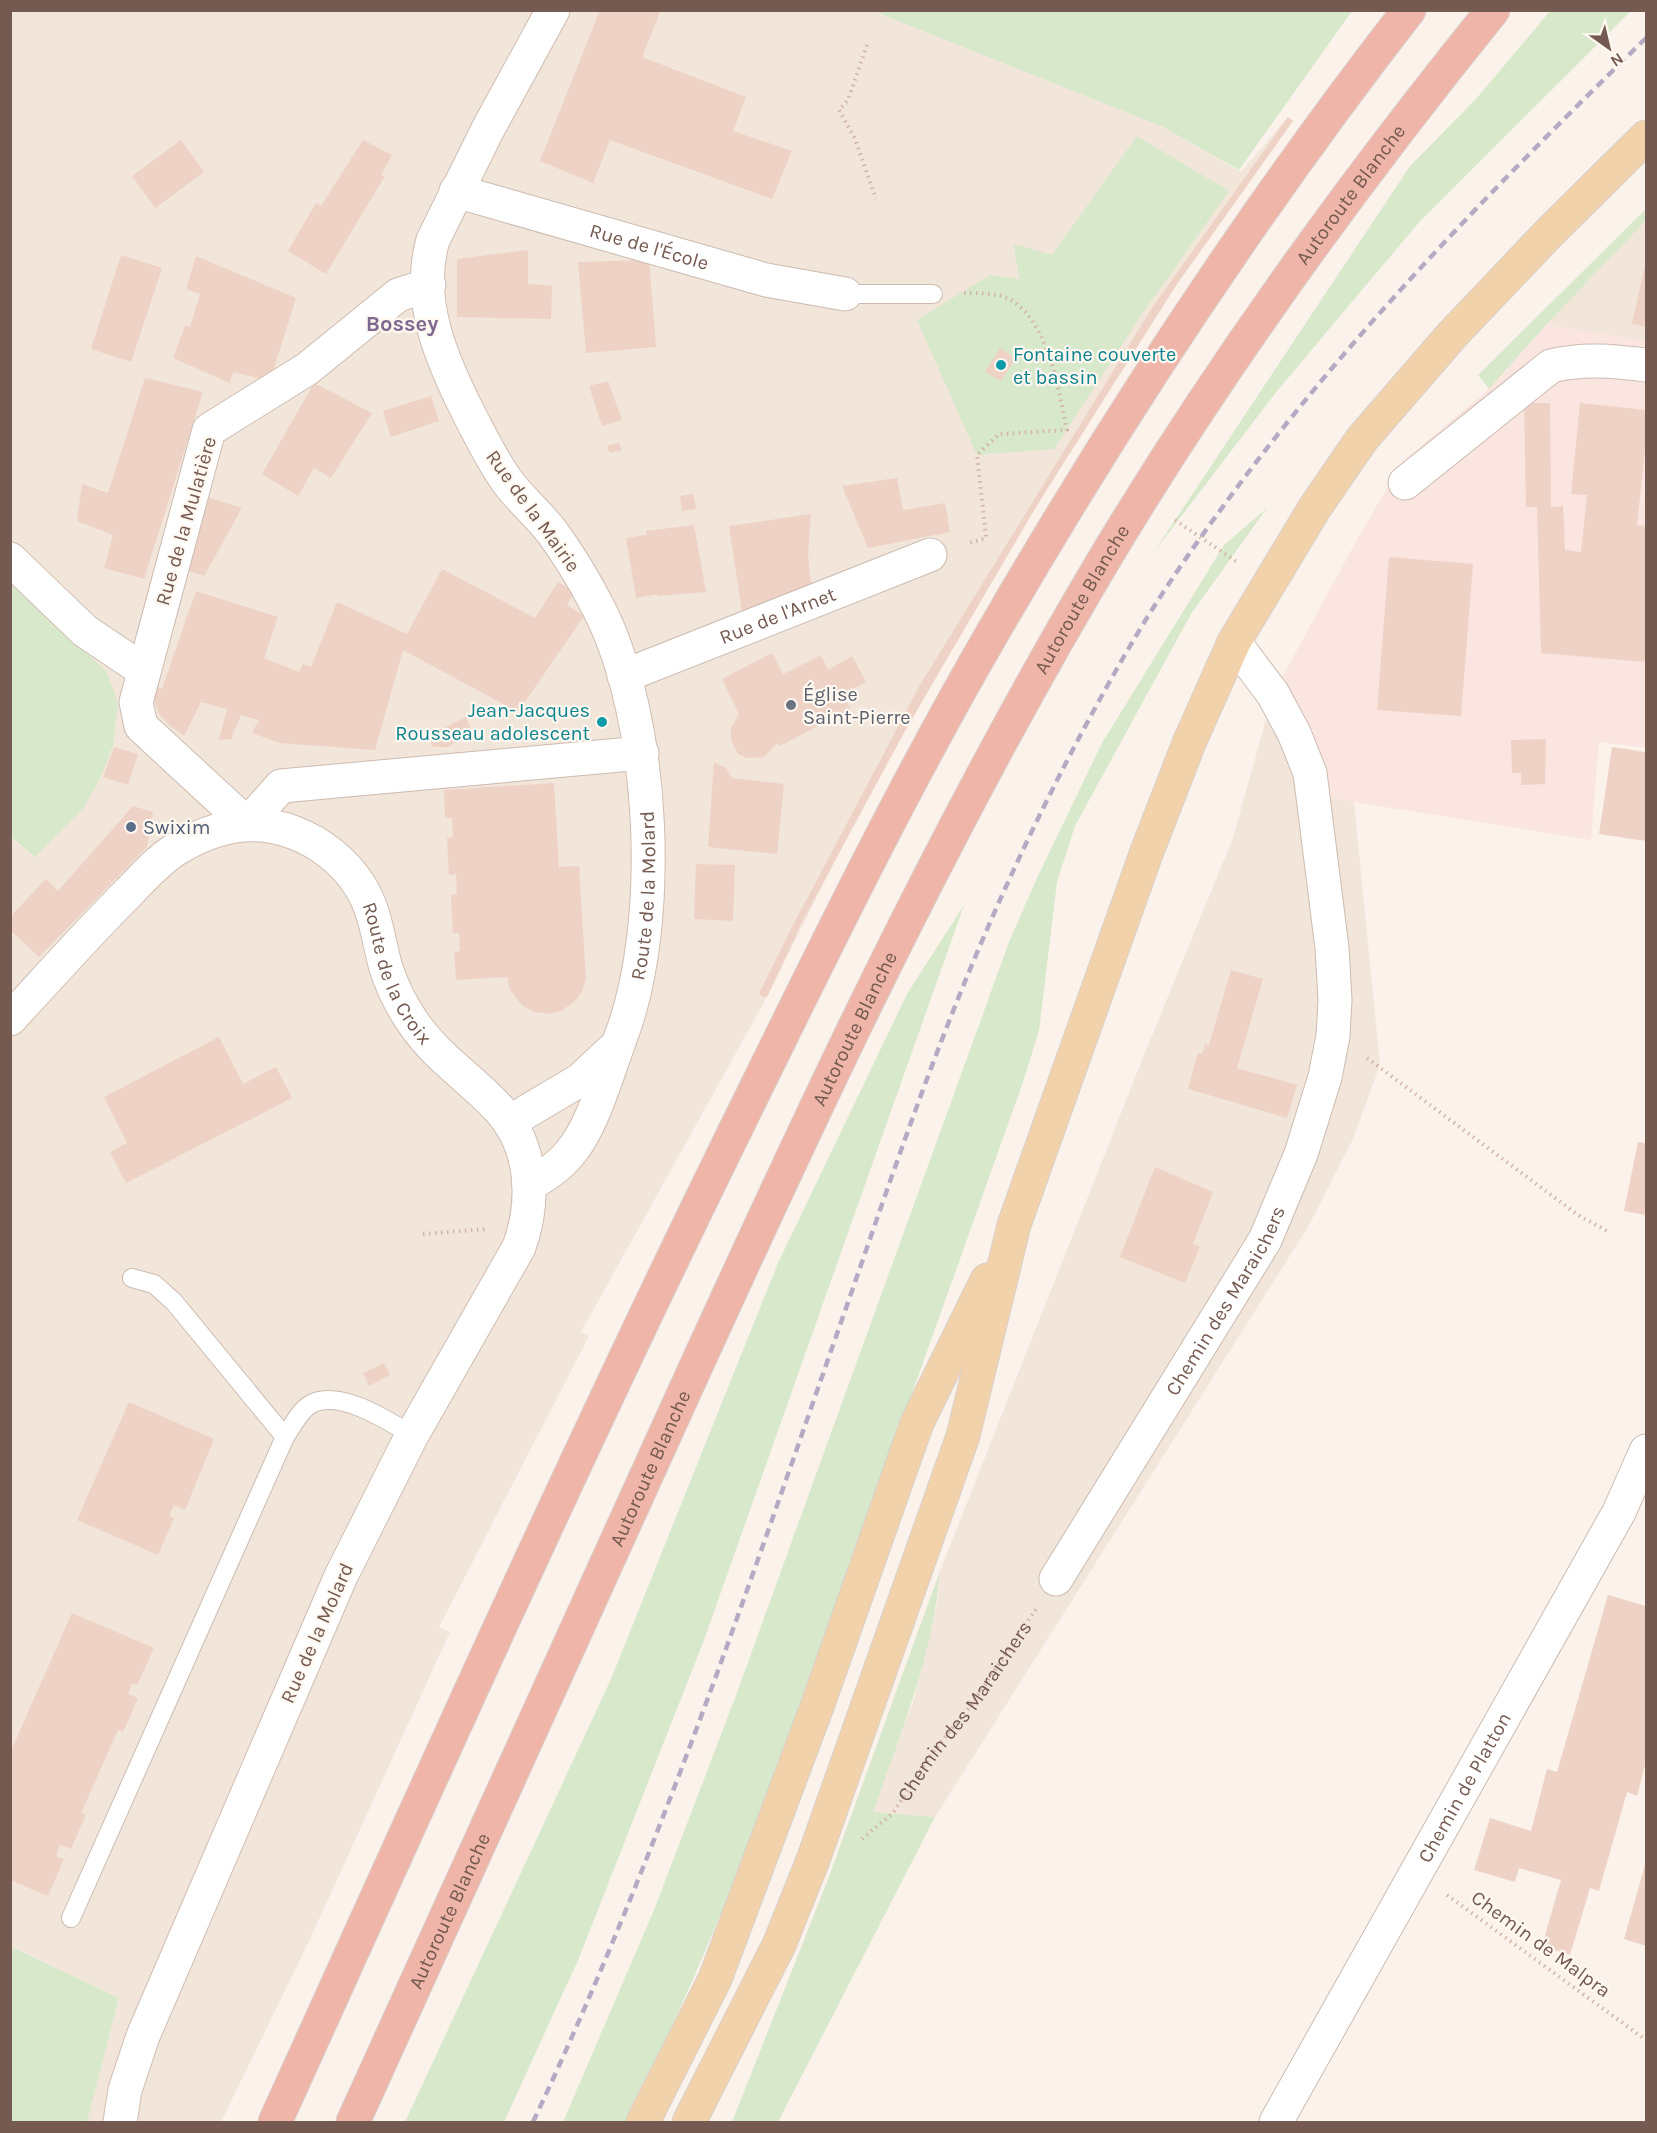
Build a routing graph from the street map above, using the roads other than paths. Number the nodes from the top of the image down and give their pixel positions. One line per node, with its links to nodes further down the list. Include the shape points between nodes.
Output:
1 (553, 10): 5 (street, Rue de la Mairie)
2 (1409, 10): 30 (highway, via 1163,354 991,635 898,804 654,1296)
3 (1493, 10): 31 (highway, Autoroute Blanche, via 1365,171 1283,284 1110,551 1015,714 838,1056)
4 (1647, 137): 13 (main road, via 1452,335 1362,439 1268,582)
5 (456, 190): 6 (street, Rue de la Mairie, via 428,257); 7 (street, Rue de l'École, via 766,280)
6 (429, 285): 14 (street, Rue de la Mulatière, via 398,295 307,369 208,430); 15 (street, Rue de la Mairie, via 431,324 445,367 507,481 552,532 583,580 612,636)
7 (845, 294): 8 (lane)
8 (933, 294)
9 (1647, 365): 10 (street, via 1601,359 1551,366)
10 (1405, 483)
11 (930, 555): 15 (street, Rue de l'Arnet)
12 (10, 559): 14 (street, via 85,631)
13 (1234, 642): 22 (main road, via 1146,854); 27 (street, Chemin des Maraichers, via 1273,694 1310,773 1332,948 1333,1036 1302,1154 1265,1240)
14 (143, 670): 17 (street, Rue de la Mulatière, via 136,702 141,726)
15 (624, 676): 16 (street, Rue de la Mairie)
16 (642, 753): 17 (street, via 281,786); 19 (street, Route de la Molard, via 648,888 635,988)
17 (247, 824): 18 (street, Route de la Croix, via 220,829 176,849 99,921); 20 (street, Route de la Croix, via 279,827 309,838 346,867 372,908 386,969 405,1012 442,1059)
18 (10, 1019)
19 (622, 1036): 20 (street, Route de la Molard, via 609,1055 580,1080); 21 (street, Route de la Molard, via 577,1144 554,1169)
20 (510, 1122): 21 (street, Route de la Croix)
21 (527, 1171): 24 (street, Rue de la Molard, via 529,1214 519,1247)
22 (1014, 1224): 32 (main road, via 917,1423 818,1704 715,1978); 33 (main road, via 963,1436 813,1860 779,1945)
23 (132, 1278): 25 (lane, via 154,1284 168,1295)
24 (412, 1435): 25 (lane, via 352,1404 335,1401 312,1404); 29 (street, Rue de la Molard, via 341,1576 166,1980 125,2090)
25 (285, 1437): 28 (lane)
26 (1647, 1451): 34 (street, Chemin de Platton, via 1619,1512)
27 (1056, 1579)
28 (70, 1918)
29 (120, 2122)
30 (275, 2122)
31 (353, 2122)
32 (643, 2122)
33 (689, 2122)
34 (1276, 2122)

